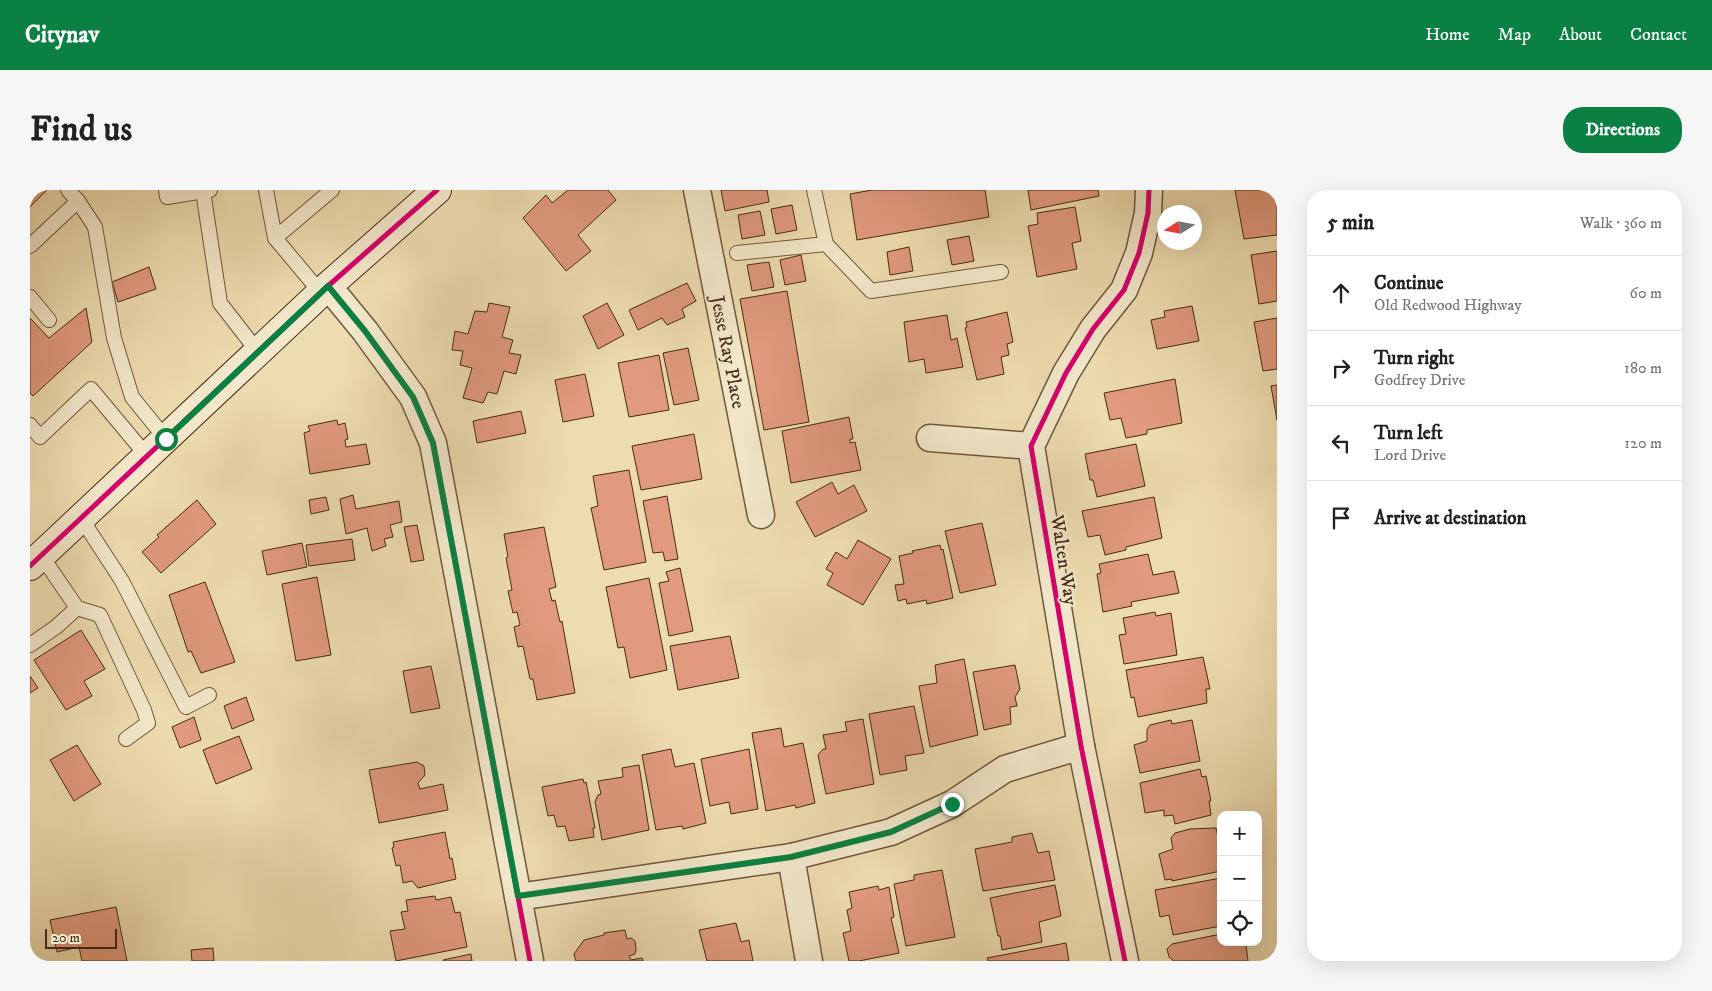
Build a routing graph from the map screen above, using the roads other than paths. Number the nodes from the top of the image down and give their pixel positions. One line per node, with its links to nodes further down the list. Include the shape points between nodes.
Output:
1 (68, 190): 10 (lane)
2 (166, 190): 8 (lane, via 167,197)
3 (266, 190): 11 (lane)
4 (332, 190): 11 (lane)
5 (697, 190): 24 (street, Jesse Ray Place)
6 (814, 190): 12 (lane)
7 (1149, 190): 22 (street, via 1148,213 1139,253 1124,290 1093,329 1066,373)
8 (207, 191): 19 (lane, via 220,303)
9 (434, 191): 16 (main road)
10 (78, 201): 13 (lane); 23 (lane, via 95,227 114,338 132,397)
11 (275, 238): 16 (lane)
12 (826, 244): 14 (lane); 15 (lane, via 871,291)
13 (30, 246)
14 (737, 253)
15 (1001, 272)
16 (324, 290): 19 (main road); 33 (street, via 365,331 413,397 433,443)
17 (30, 297): 18 (lane)
18 (49, 320)
19 (258, 352): 23 (main road)
20 (30, 425): 23 (lane, via 40,437 91,389)
21 (930, 438): 22 (street)
22 (1031, 446): 31 (street, Walten Way)
23 (156, 448): 25 (main road)
24 (761, 515)
25 (80, 518): 26 (main road); 29 (lane, via 122,581 186,707)
26 (35, 561): 27 (lane)
27 (76, 608): 28 (lane); 30 (lane, via 100,615 144,710 148,723)
28 (30, 645)
29 (209, 696)
30 (126, 739)
31 (1081, 746): 32 (street, via 1005,769 952,804 891,832); 36 (street, Walten Way)
32 (791, 857): 33 (street); 35 (street)
33 (518, 896): 34 (street)
34 (530, 961)
35 (809, 961)
36 (1125, 961)

